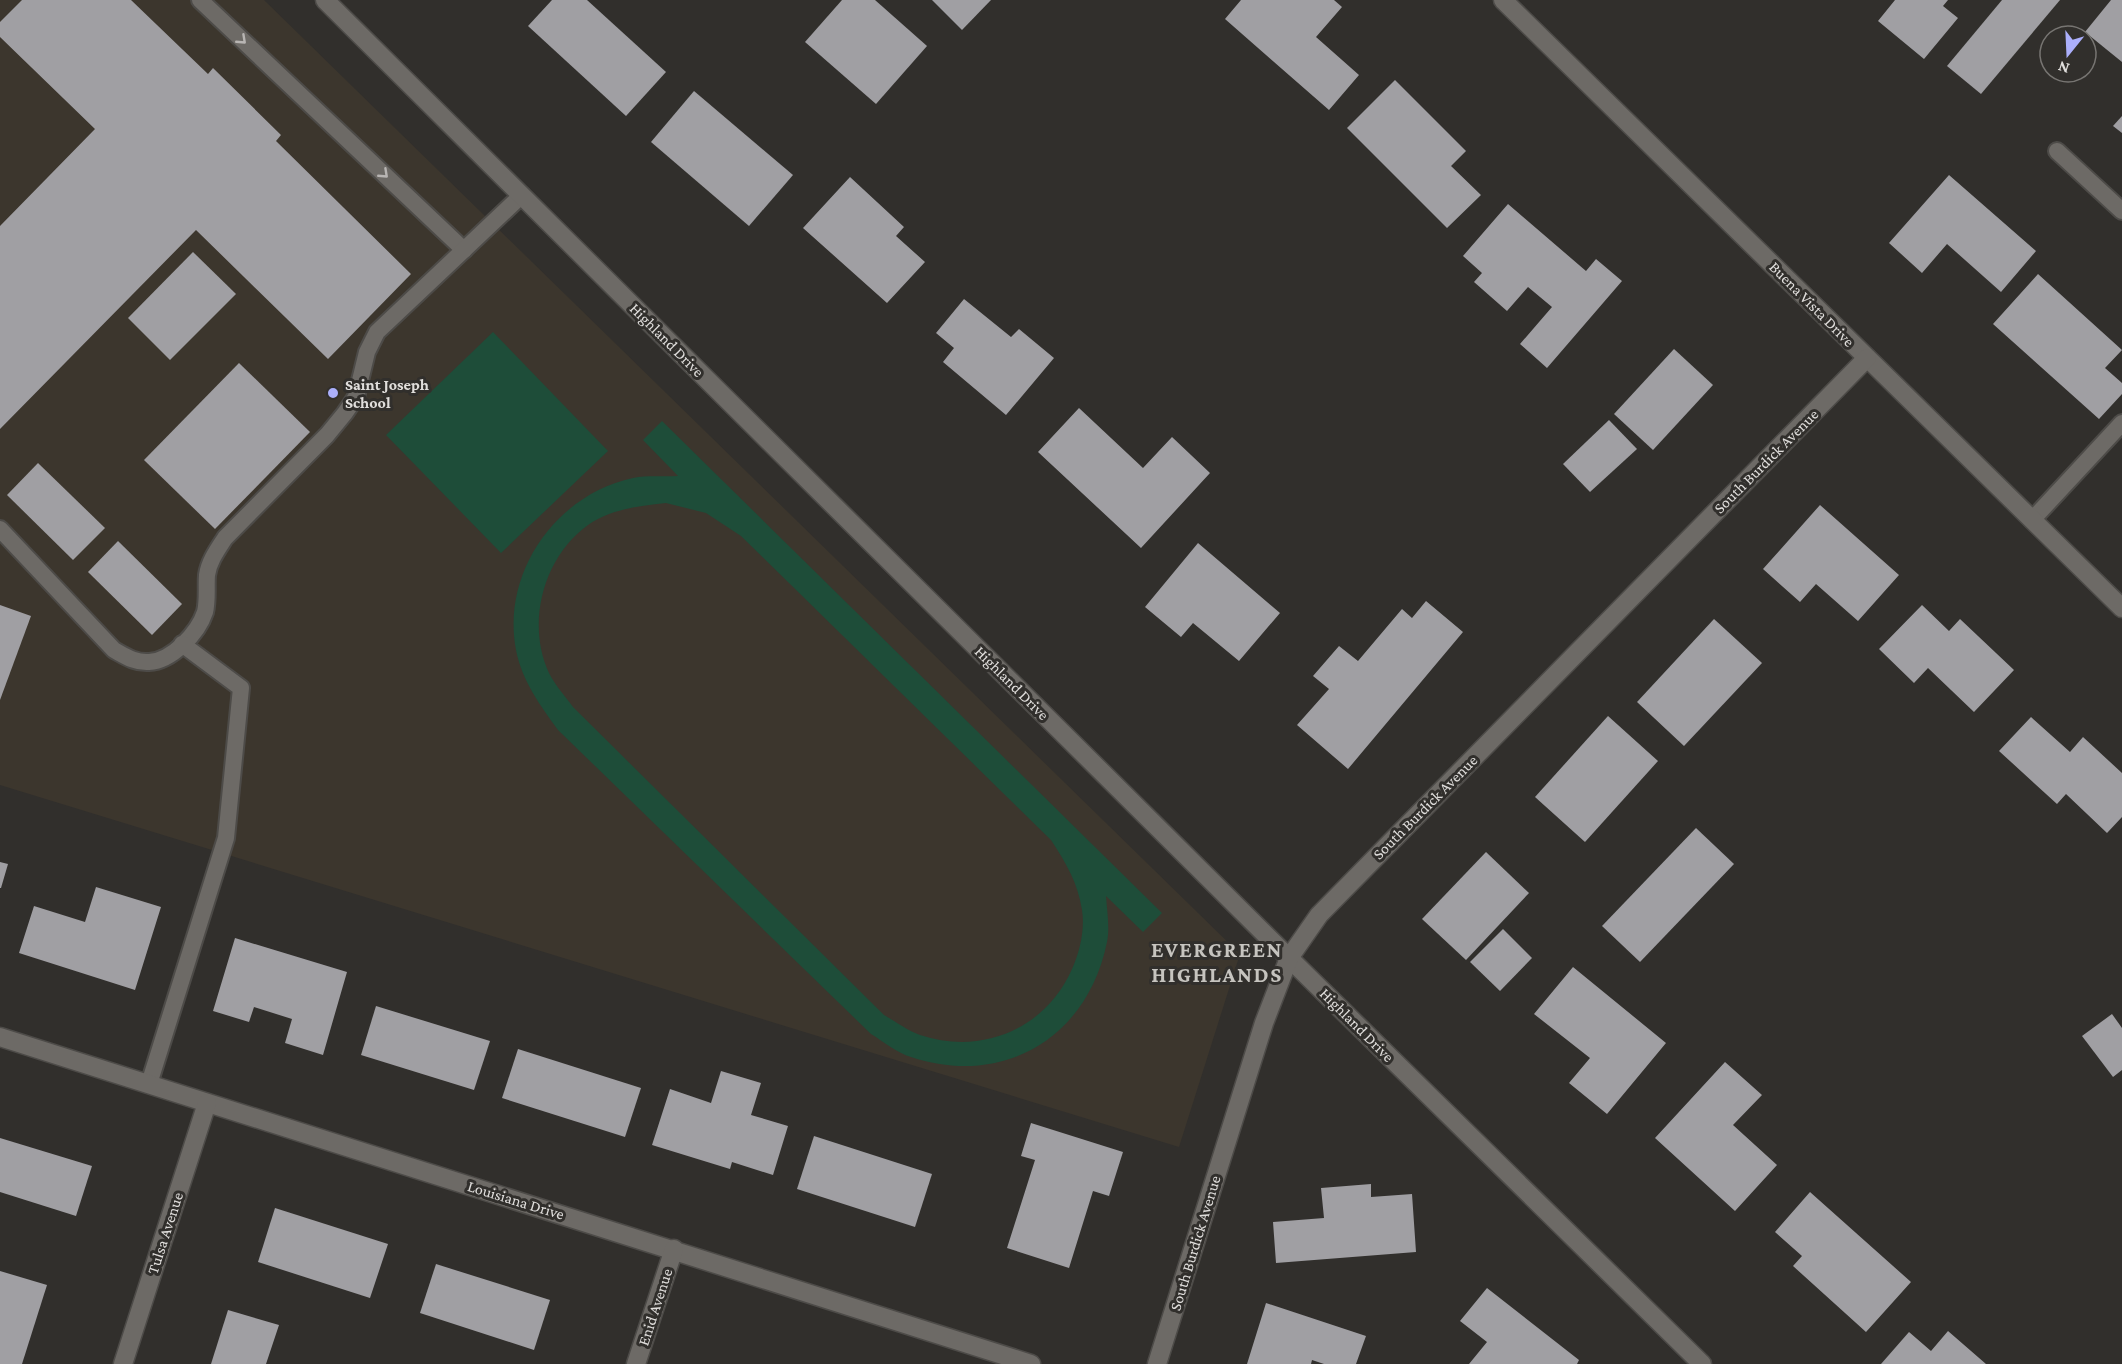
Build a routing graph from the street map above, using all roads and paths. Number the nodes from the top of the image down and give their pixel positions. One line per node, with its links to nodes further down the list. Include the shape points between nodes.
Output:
1 (200, 0): 7 (lane, one-way to 7)
2 (325, 0): 5 (street, Highland Drive)
3 (1503, 0): 8 (street, Buena Vista Drive)
4 (2057, 150): 6 (lane)
5 (522, 195): 7 (lane); 14 (street, Highland Drive)
6 (2122, 212)
7 (464, 250): 13 (lane, via 377,332 367,352 356,397 345,413 225,537 207,572 205,610)
8 (1867, 358): 10 (street, Buena Vista Drive); 14 (street, South Burdick Avenue, via 1319,915)
9 (2122, 423): 10 (lane)
10 (2032, 520): 12 (street, Buena Vista Drive)
11 (0, 529): 13 (lane, via 114,650 130,659 148,662 165,658)
12 (2122, 608)
13 (182, 644): 16 (lane, via 242,688 226,838)
14 (1289, 958): 22 (street, South Burdick Avenue, via 1264,1023); 23 (street, Highland Drive)
15 (0, 1037): 16 (street, Louisiana Drive)
16 (148, 1084): 17 (street, Louisiana Drive)
17 (207, 1103): 18 (street, Louisiana Drive); 19 (street, Tulsa Avenue)
18 (674, 1250): 20 (street, Enid Avenue); 21 (street, Louisiana Drive)
19 (123, 1364)
20 (636, 1364)
21 (1031, 1364)
22 (1157, 1364)
23 (1702, 1364)

